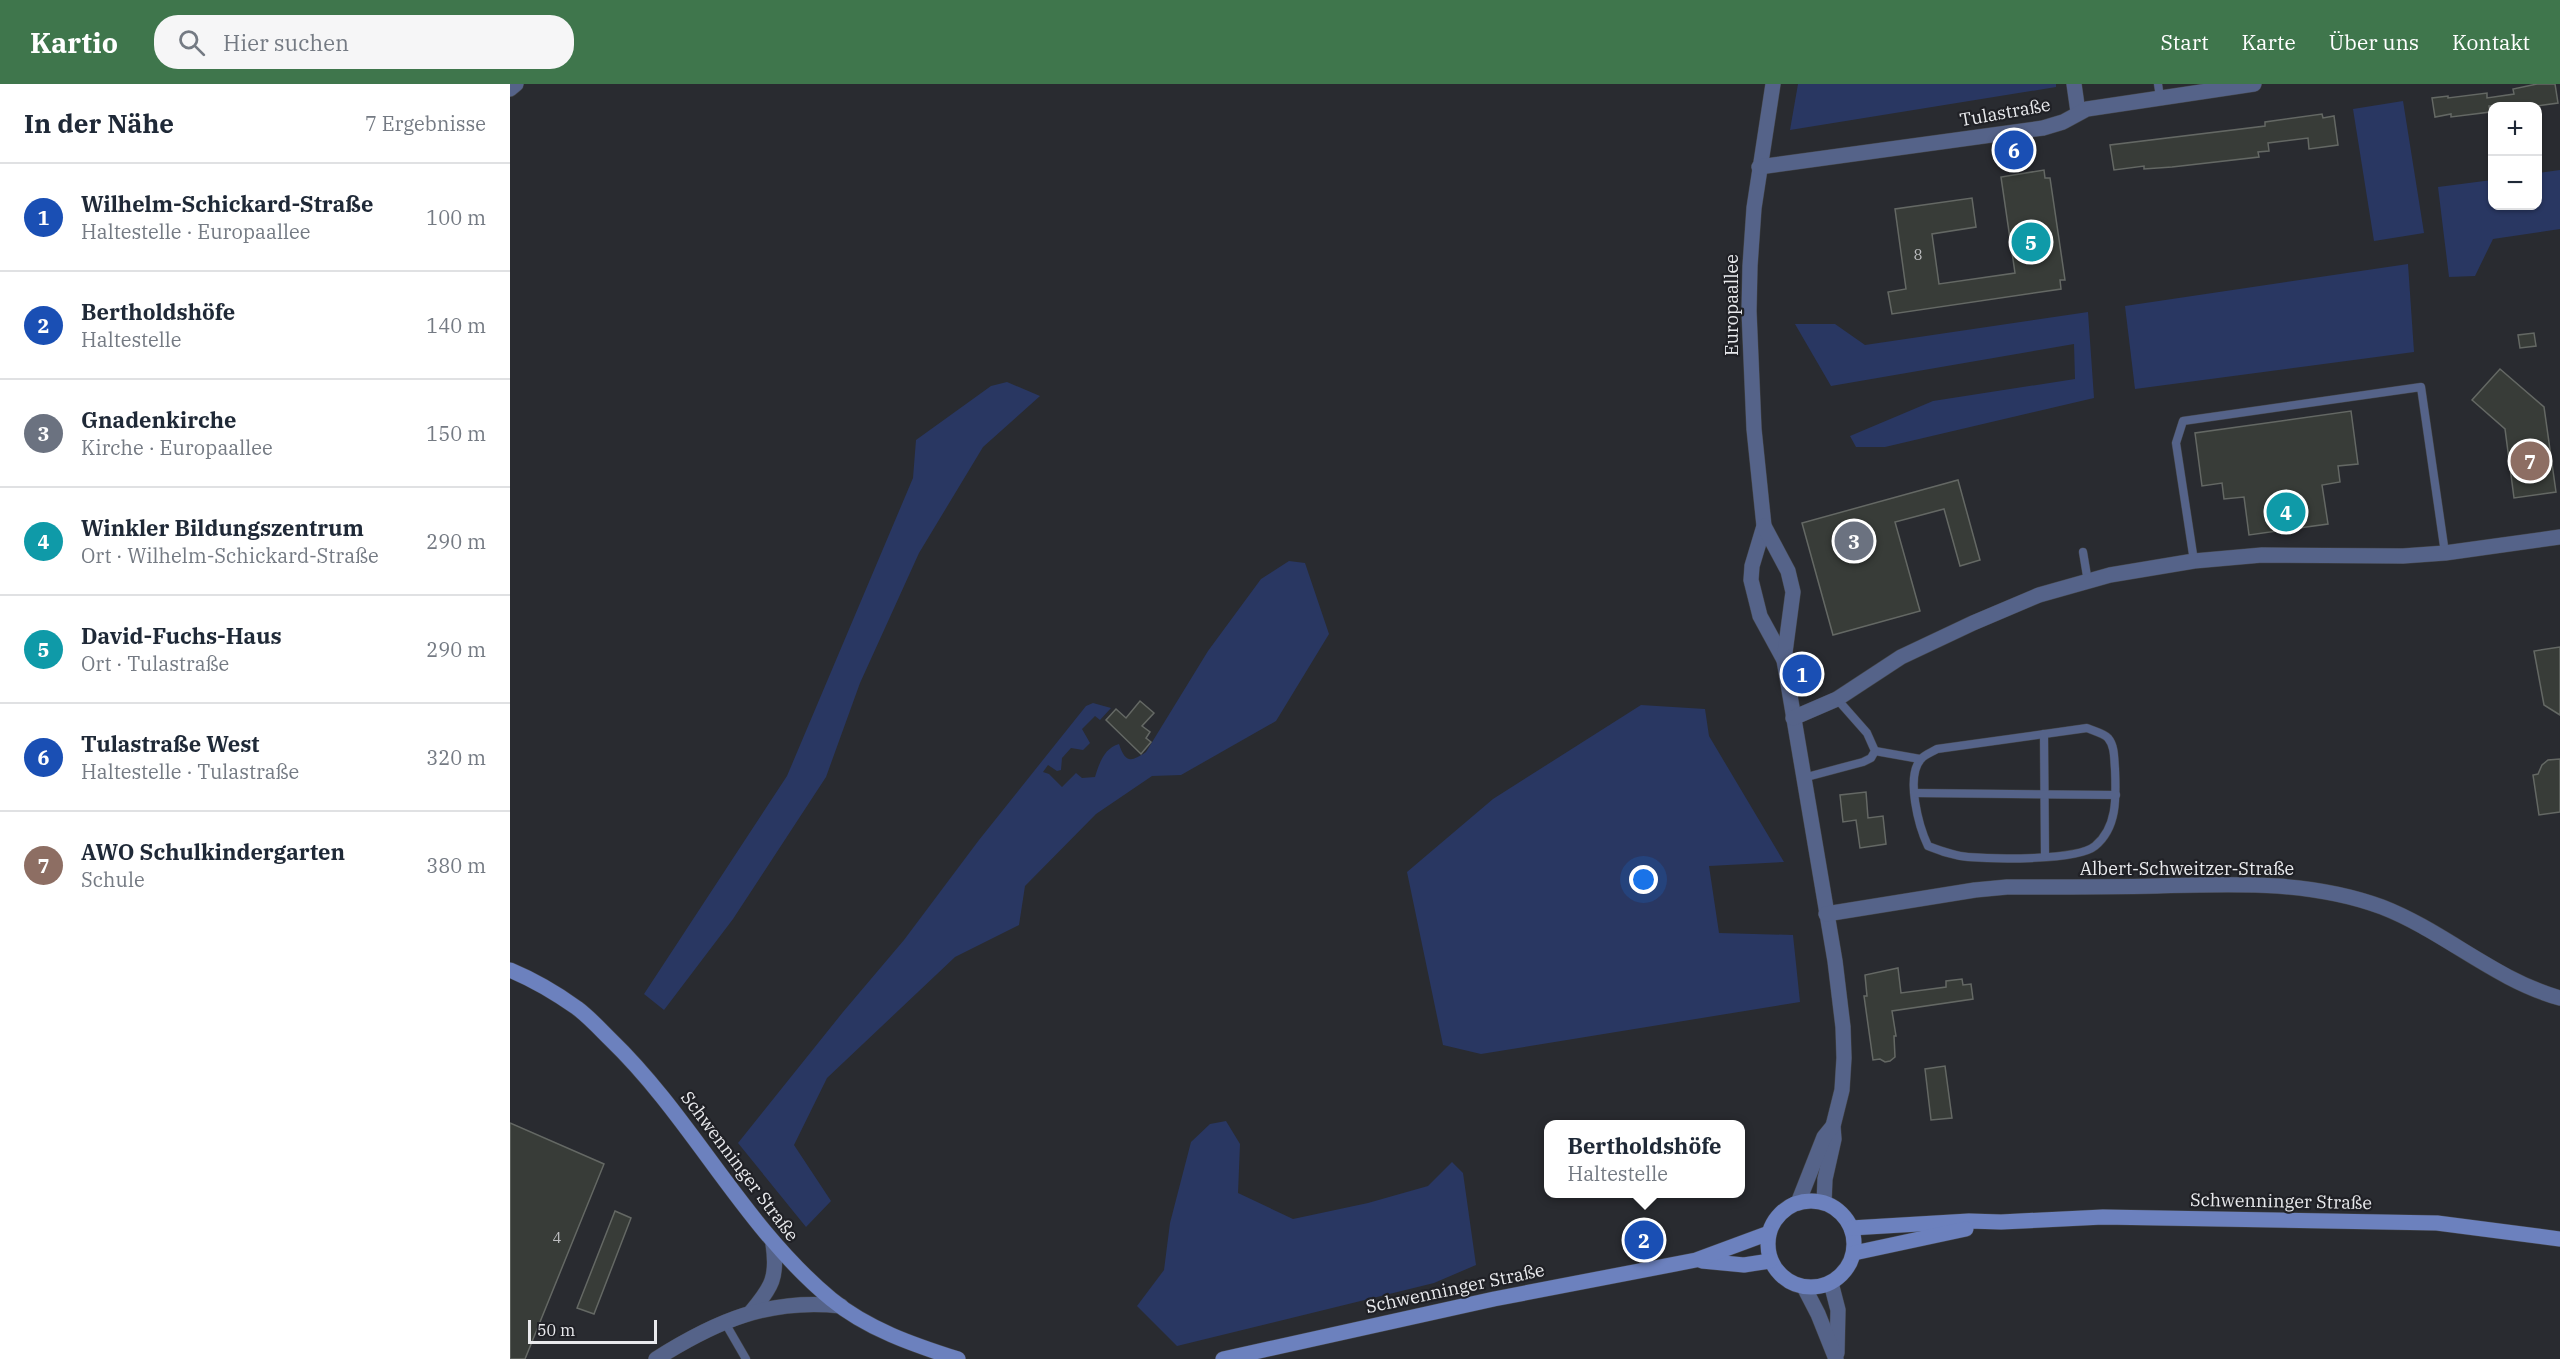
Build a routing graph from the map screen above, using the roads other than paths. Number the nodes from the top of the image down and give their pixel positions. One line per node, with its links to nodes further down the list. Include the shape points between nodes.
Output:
1 (516, 84): 5 (street)
2 (1773, 84): 8 (street, Europaallee)
3 (2074, 84): 7 (street)
4 (2254, 84): 6 (street, Tulastraße)
5 (510, 89)
6 (2159, 91): 7 (street, Tulastraße)
7 (2078, 112): 8 (street, Tulastraße, via 2043,128)
8 (1759, 167): 9 (street, Europaallee, via 1749,311 1754,429)
9 (1764, 526): 15 (street, Europaallee, via 1788,571 1793,592); 15 (street, Europaallee, via 1751,579 1760,616)
10 (2560, 537): 12 (street)
11 (2083, 552): 14 (lane)
12 (2445, 553): 13 (street, via 2262,555); 13 (lane, via 2421,387 2183,421 2176,443)
13 (2194, 561): 14 (street)
14 (2088, 582): 16 (street, via 2039,595 1973,623 1901,657)
15 (1784, 660): 17 (street, Europaallee)
16 (1837, 699): 17 (street); 19 (lane, via 1868,733)
17 (1793, 718): 21 (street, Europaallee)
18 (2044, 734): 20 (lane, via 1937,749); 23 (lane); 24 (lane, via 2087,728 2108,738 2114,751)
19 (1875, 750): 20 (lane); 21 (lane, via 1863,762)
20 (1920, 759): 22 (lane, via 1915,772)
21 (1803, 778): 26 (street, Europaallee)
22 (1915, 793): 23 (lane); 25 (lane, via 1919,827 1928,846 1967,857)
23 (2045, 794): 24 (lane); 25 (lane)
24 (2116, 795): 25 (lane, via 2115,812 2106,834 2094,848 2071,856)
25 (2045, 856)
26 (1826, 914): 28 (street, Albert-Schweitzer-Straße, via 2007,887 2287,885 2343,895 2382,908 2433,931 2504,974); 29 (street, Europaallee, via 1838,983 1844,1058)
27 (510, 970): 36 (main road, Schwenninger Straße, via 536,981 578,1009 626,1054 671,1106)
28 (2560, 998)
29 (1834, 1122): 30 (street, via 1824,1137); 31 (street)
30 (1798, 1203): 31 (main road); 34 (main road, via 1779,1214)
31 (1824, 1203): 33 (main road, via 1843,1215)
32 (2001, 1222): 33 (main road, Schwenninger Straße); 35 (main road, Schwenninger Straße, via 2103,1217 2437,1223); 37 (main road, Schwenninger Straße)
33 (1851, 1228): 37 (main road)
34 (1769, 1233): 38 (main road, Schwenninger Straße); 39 (main road)
35 (2560, 1239)
36 (773, 1244): 42 (main road, Schwenninger Straße); 43 (street, via 776,1267 772,1282)
37 (1854, 1253): 40 (main road, via 1846,1270)
38 (1696, 1260): 39 (main road, Schwenninger Straße, via 1744,1265); 48 (main road, Schwenninger Straße, via 1494,1299)
39 (1770, 1261): 41 (main road, via 1784,1279)
40 (1831, 1283): 41 (main road); 49 (street, via 1838,1310)
41 (1804, 1287): 49 (street)
42 (841, 1306): 43 (street, via 788,1305); 47 (main road, Schwenninger Straße, via 908,1343)
43 (751, 1312): 44 (street)
44 (724, 1321): 45 (street); 46 (lane)
45 (656, 1359)
46 (746, 1359)
47 (958, 1359)
48 (1222, 1359)
49 (1837, 1359)

